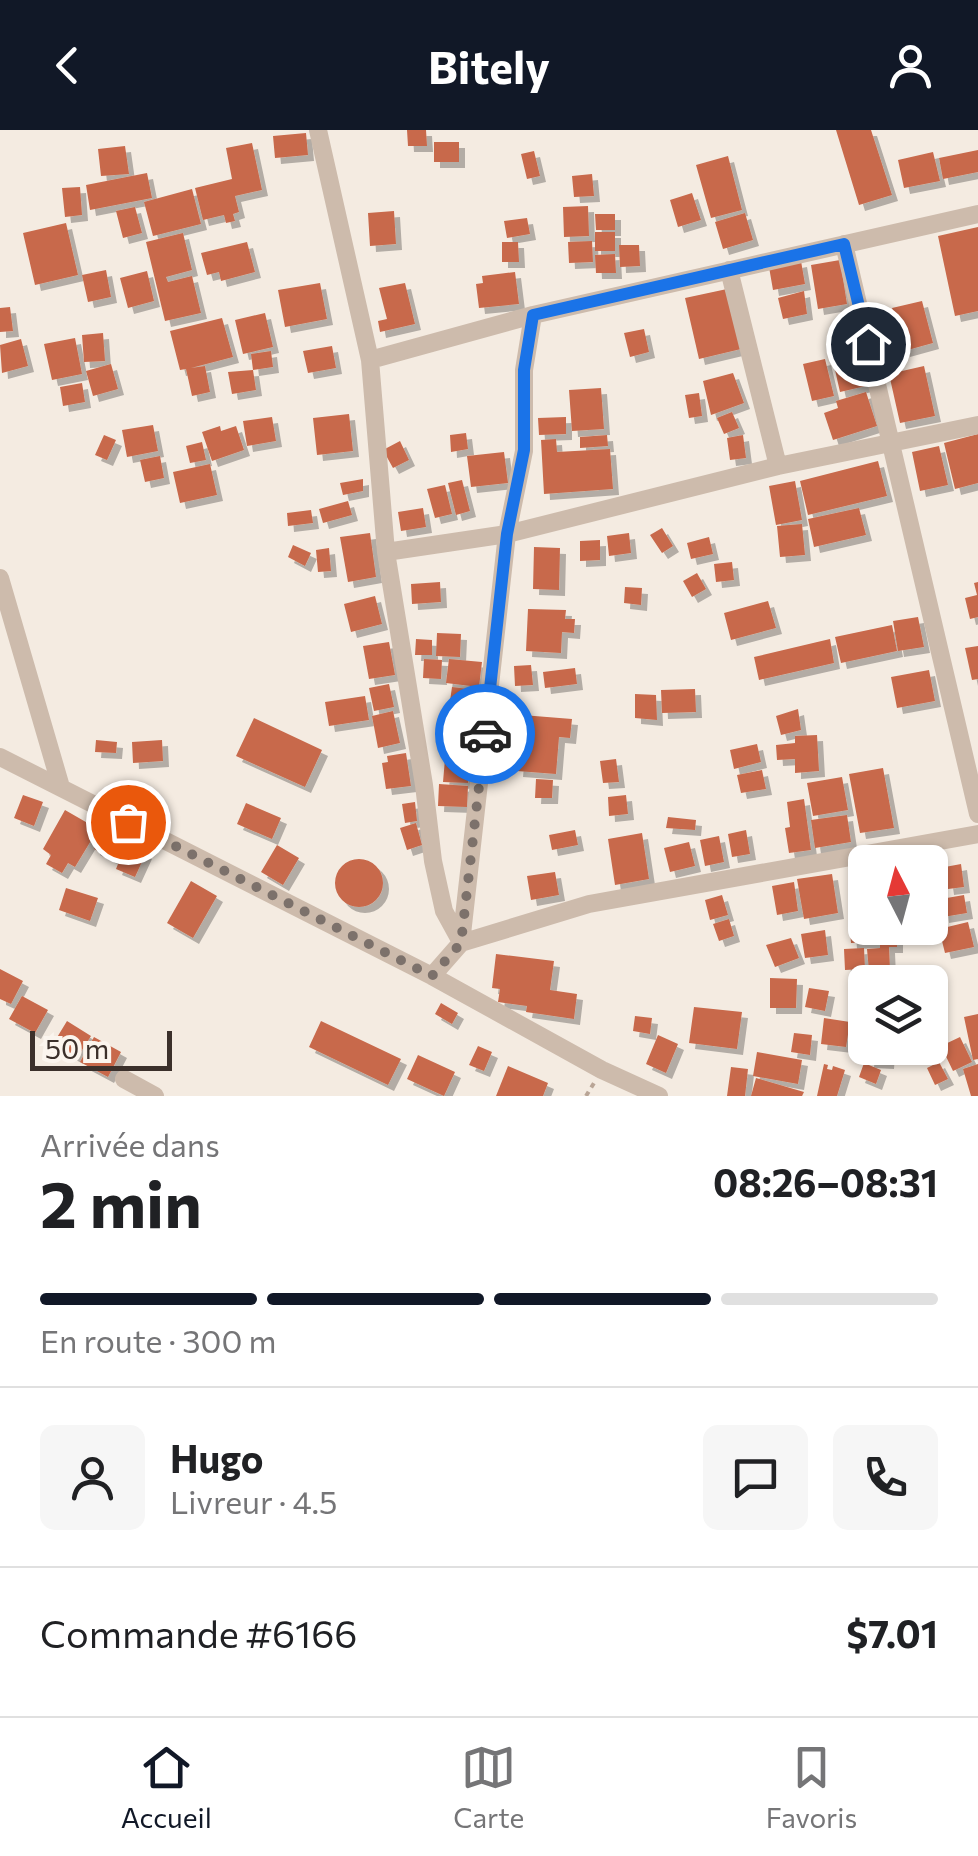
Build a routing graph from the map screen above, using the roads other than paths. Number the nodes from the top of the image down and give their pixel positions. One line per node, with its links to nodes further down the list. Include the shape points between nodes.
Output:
1 (318, 130): 6 (street)
2 (978, 214): 3 (street)
3 (844, 244): 4 (street); 8 (street)
4 (729, 270): 5 (street); 9 (street)
5 (533, 315): 6 (street); 10 (street, via 524,370 524,450)
6 (370, 360): 11 (street)
7 (978, 424): 8 (street)
8 (891, 444): 9 (street); 15 (street)
9 (778, 466): 10 (street)
10 (507, 534): 11 (street); 17 (street)
11 (386, 552): 17 (street, via 433,861 444,911)
12 (0, 578): 14 (street)
13 (0, 757): 14 (street)
14 (61, 787): 18 (street)
15 (978, 814)
16 (978, 834): 17 (street, via 589,904)
17 (461, 943): 18 (street)
18 (432, 976): 21 (street)
19 (124, 1079): 20 (street)
20 (155, 1096)
21 (659, 1096)

